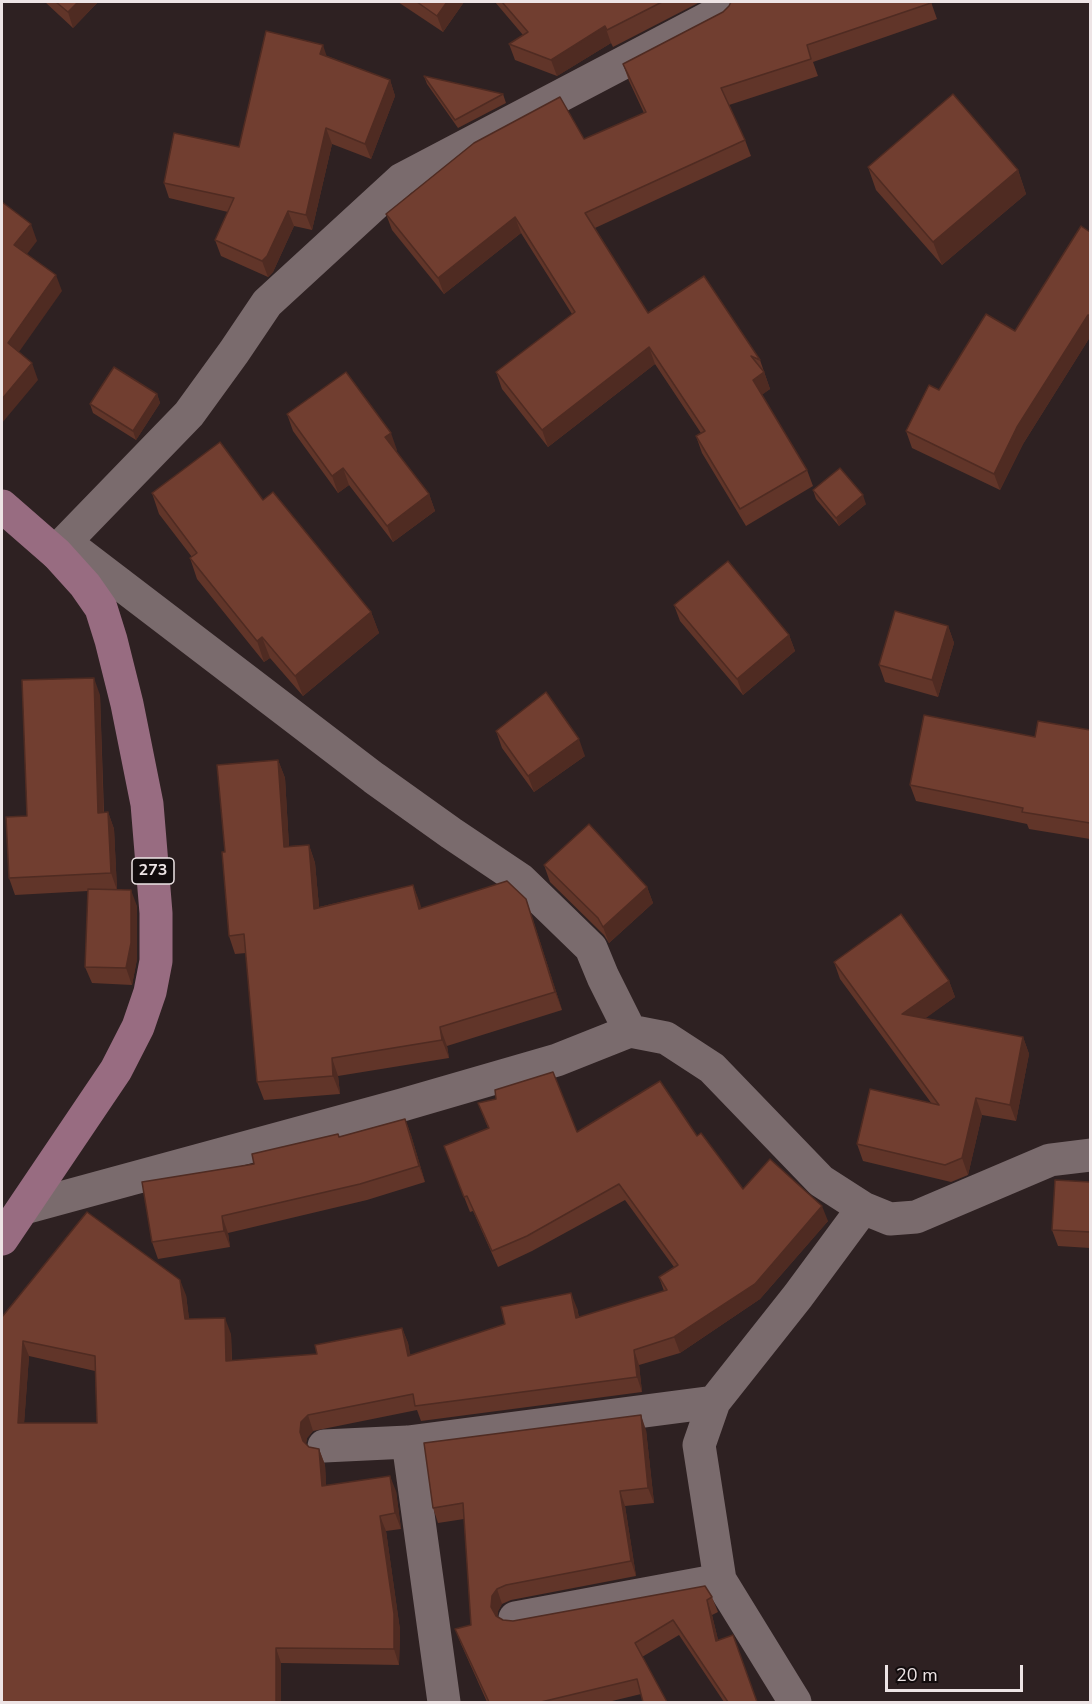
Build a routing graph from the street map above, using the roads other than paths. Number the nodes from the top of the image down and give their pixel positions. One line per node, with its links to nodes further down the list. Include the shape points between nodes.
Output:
1 (720, 12): 3 (street, via 402,178 267,303 189,414)
2 (2, 506): 3 (main road, 273)
3 (61, 548): 4 (street, via 374,778 521,880 591,948); 6 (main road, 273, via 101,608 127,704 147,804 156,961 138,1027 116,1070)
4 (630, 1032): 6 (street, via 557,1060); 7 (street, via 666,1038 712,1068 821,1181)
5 (1090, 1155): 7 (street, via 1050,1160 916,1217 890,1219)
6 (24, 1208): 8 (main road, 273)
7 (863, 1208): 9 (street)
8 (2, 1239)
9 (714, 1402): 10 (street); 12 (street, via 699,1445)
10 (408, 1442): 11 (street); 14 (street)
11 (324, 1446)
12 (720, 1580): 13 (street); 15 (street)
13 (515, 1618)
14 (444, 1702)
15 (795, 1702)

